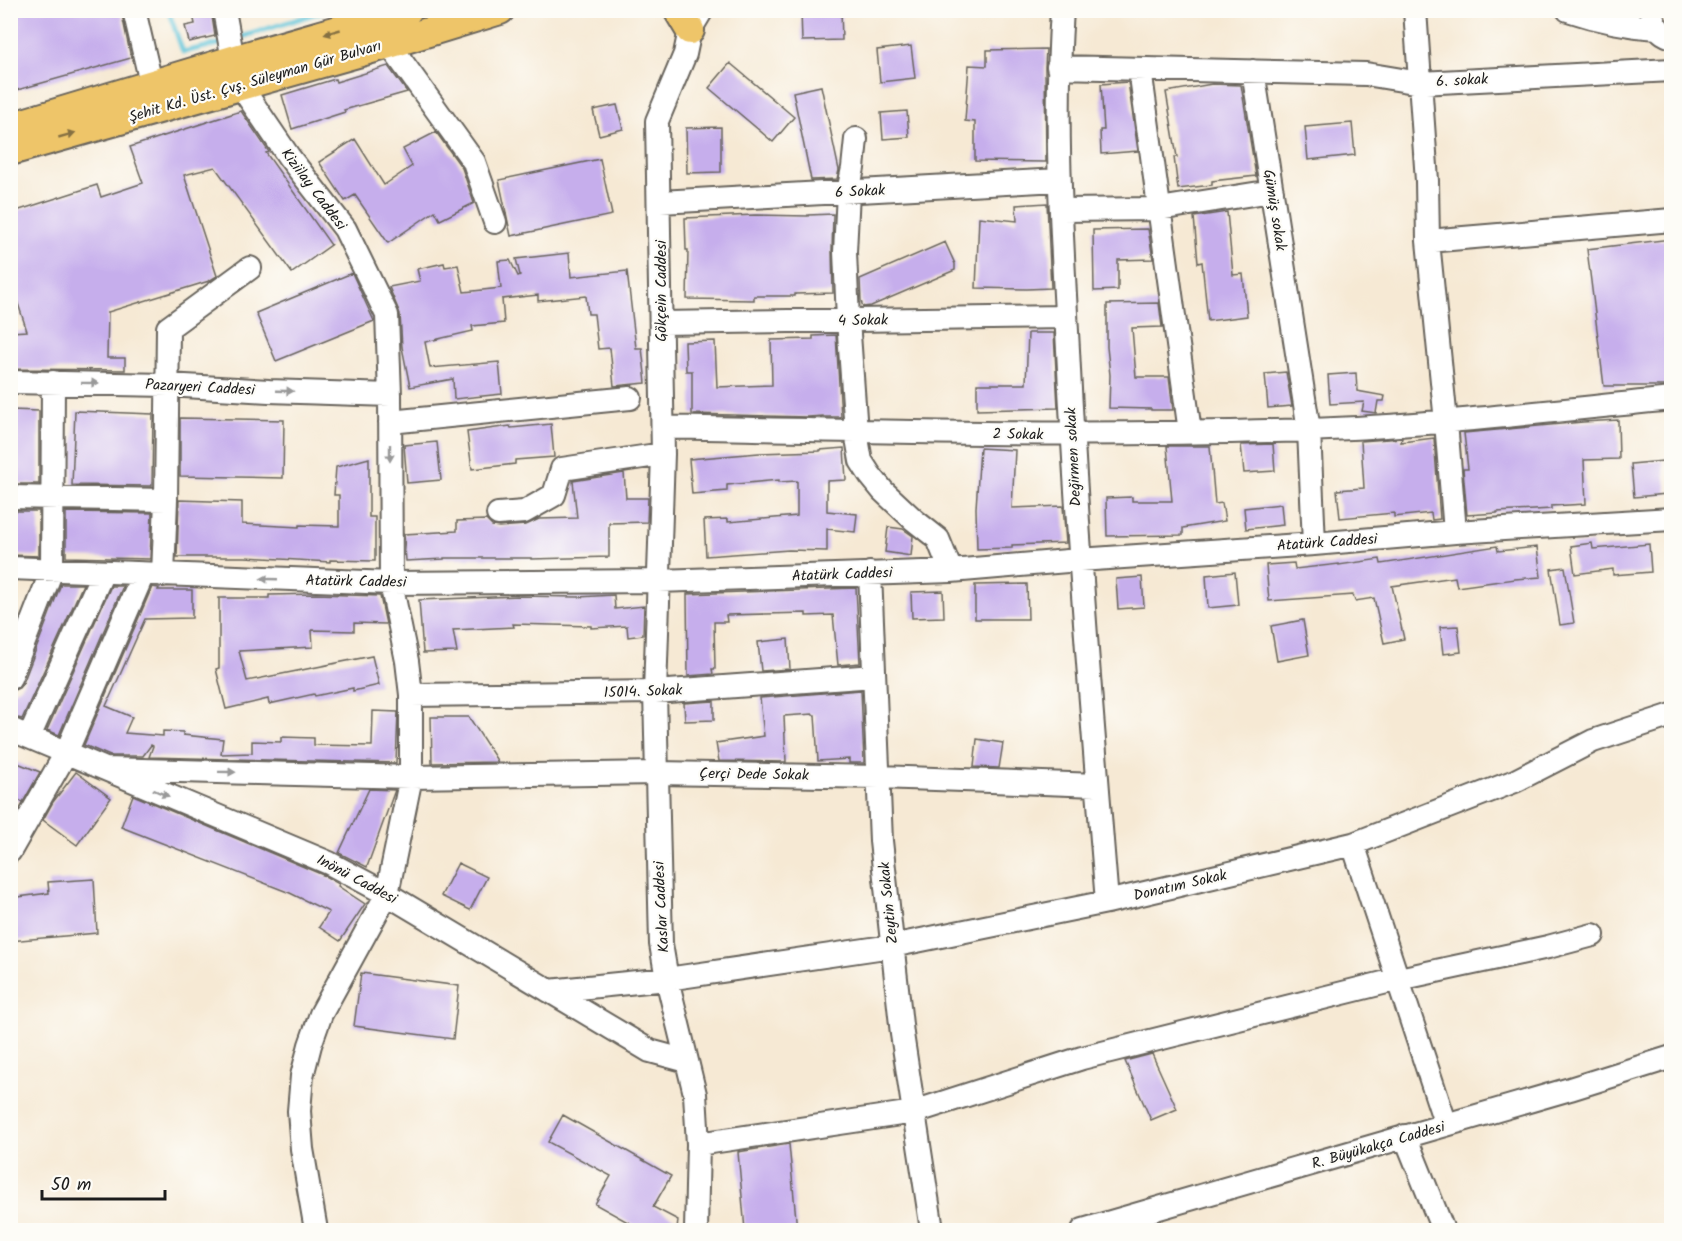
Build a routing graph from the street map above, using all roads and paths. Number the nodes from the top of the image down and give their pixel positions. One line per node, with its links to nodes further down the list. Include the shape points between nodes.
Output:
1 (134, 10): 17 (street)
2 (408, 10): 7 (main road, Şehit Kd. Üst. Çvş. Süleyman Gür Bulvarı)
3 (500, 10): 10 (main road, Şehit Kd. Üst. Çvş. Süleyman Gür Bulvarı)
4 (1062, 10): 12 (street, Değirmen sokak)
5 (1415, 10): 16 (street)
6 (1568, 10): 9 (street, via 1630,26)
7 (361, 15): 11 (main road, Şehit Kd. Üst. Çvş. Süleyman Gür Bulvarı, one-way to 11)
8 (690, 17): 24 (street, Gökçein Caddesi, via 685,54 657,121)
9 (1660, 25)
10 (389, 44): 11 (main road, Şehit Kd. Üst. Çvş. Süleyman Gür Bulvarı); 28 (street, via 474,162)
11 (232, 46): 17 (main road, Şehit Kd. Üst. Çvş. Süleyman Gür Bulvarı); 37 (street, Kiziilay Caddesi, via 289,158 345,229 387,315)
12 (1058, 68): 13 (street); 21 (street, Değirmen sokak)
13 (1140, 69): 15 (street); 25 (street)
14 (1671, 70): 16 (street, 6. sokak)
15 (1253, 71): 16 (street, 6. sokak, via 1366,74); 22 (street, Gümüş sokak)
16 (1420, 82): 29 (street)
17 (154, 97): 18 (main road, Şehit Kd. Üst. Çvş. Süleyman Gür Bulvarı); 20 (main road, Şehit Kd. Üst. Çvş. Süleyman Gür Bulvarı, one-way to 17)
18 (10, 127)
19 (856, 139): 23 (street)
20 (10, 151)
21 (1059, 180): 23 (street, 6 Sokak); 26 (street, Değirmen sokak)
22 (1272, 191): 25 (street); 43 (street, Gümüş sokak)
23 (848, 192): 24 (street, 6 Sokak); 32 (street)
24 (660, 202): 33 (street, Gökçein Caddesi)
25 (1159, 209): 26 (street); 45 (street)
26 (1061, 210): 31 (street, Değirmen sokak)
27 (1671, 220): 29 (street)
28 (495, 222)
29 (1428, 241): 41 (street)
30 (250, 268): 36 (street, via 168,328)
31 (1066, 317): 32 (street, 4 Sokak); 46 (street, Değirmen sokak)
32 (848, 320): 33 (street, 4 Sokak); 44 (street)
33 (661, 323): 42 (street, Gökçein Caddesi)
34 (10, 382): 35 (street, Pazaryeri Caddesi)
35 (53, 382): 36 (street, Pazaryeri Caddesi, one-way to 36); 49 (street)
36 (168, 385): 37 (street, Pazaryeri Caddesi, one-way to 37); 50 (street)
37 (390, 395): 40 (street, Kiziilay Caddesi)
38 (630, 398): 40 (street)
39 (1671, 399): 41 (street, 2 Sokak)
40 (390, 422): 63 (street, Kiziilay Caddesi, one-way to 63)
41 (1446, 422): 43 (street, 2 Sokak); 53 (street)
42 (663, 427): 44 (street, 2 Sokak); 47 (street, Gökçein Caddesi)
43 (1309, 430): 45 (street, 2 Sokak); 54 (street, Gümüş sokak)
44 (856, 432): 46 (street, 2 Sokak); 59 (street, via 861,461 870,475 883,492 938,539)
45 (1190, 432): 46 (street, 2 Sokak)
46 (1072, 434): 55 (street, Değirmen sokak)
47 (663, 454): 51 (street, via 562,469 554,495 524,512); 62 (street, Gökçein Caddesi)
48 (10, 496): 49 (street)
49 (52, 496): 50 (street); 57 (street)
50 (166, 500): 61 (street)
51 (498, 514)
52 (1671, 519): 53 (street, Atatürk Caddesi)
53 (1455, 532): 54 (street, Atatürk Caddesi)
54 (1314, 544): 55 (street, Atatürk Caddesi)
55 (1079, 560): 59 (street, Atatürk Caddesi); 75 (street, Değirmen sokak)
56 (10, 568): 57 (street, Atatürk Caddesi)
57 (52, 570): 58 (street, Atatürk Caddesi); 64 (street)
58 (103, 572): 61 (street, Atatürk Caddesi); 69 (street)
59 (951, 572): 60 (street, Atatürk Caddesi)
60 (870, 573): 62 (street, Atatürk Caddesi); 65 (street, Zeytin Sokak)
61 (153, 574): 63 (street, Atatürk Caddesi, one-way to 61); 70 (street)
62 (658, 580): 63 (street, Atatürk Caddesi); 66 (street, Kaslar Caddesi)
63 (391, 583): 67 (street, Kiziilay Caddesi)
64 (12, 670)
65 (874, 676): 66 (street, 15014. Sokak); 74 (street, Zeytin Sokak)
66 (655, 692): 67 (street, 15014. Sokak); 72 (street, Kaslar Caddesi)
67 (411, 695): 73 (street, Kiziilay Caddesi)
68 (1671, 715): 76 (street, Donatım Sokak, via 1593,741 1515,781)
69 (20, 733): 70 (street, Inönü Caddesi)
70 (66, 753): 71 (street, Inönü Caddesi); 77 (street)
71 (105, 769): 73 (street, Çerçi Dede Sokak, one-way to 73); 78 (street, Inönü Caddesi, one-way to 78, via 329,863)
72 (657, 773): 73 (street, Çerçi Dede Sokak); 74 (street, Çerçi Dede Sokak); 82 (street, Kaslar Caddesi, via 661,944)
73 (411, 777): 78 (street, Kiziilay Caddesi)
74 (879, 777): 75 (street, Çerçi Dede Sokak); 81 (street, Zeytin Sokak)
75 (1097, 785): 79 (street, Değirmen sokak)
76 (1353, 844): 79 (street, Donatım Sokak); 83 (street)
77 (10, 851)
78 (387, 894): 84 (street, Inönü Caddesi); 92 (street, Kiziilay Caddesi, via 321,1014 302,1076 302,1149)
79 (1107, 902): 81 (street, Donatım Sokak)
80 (1593, 935): 83 (street)
81 (892, 946): 82 (street, Donatım Sokak); 87 (street, Zeytin Sokak)
82 (667, 979): 84 (street, Donatım Sokak); 86 (street, Kaslar Caddesi)
83 (1399, 980): 87 (street, via 1082,1058); 88 (street)
84 (549, 991): 86 (street, Inönü Caddesi, via 650,1051)
85 (1671, 1057): 88 (street, R. Büyükakça Caddesi)
86 (687, 1060): 90 (street, Kaslar Caddesi, via 695,1094)
87 (914, 1112): 90 (street); 94 (street, Zeytin Sokak)
88 (1446, 1125): 89 (street, R. Büyükakça Caddesi)
89 (1405, 1136): 91 (street, R. Büyükakça Caddesi); 96 (street)
90 (698, 1144): 93 (street, Kaslar Caddesi)
91 (1117, 1226): 95 (street, R. Büyükakça Caddesi)
92 (316, 1230)
93 (696, 1230)
94 (932, 1230)
95 (1083, 1230)
96 (1443, 1230)

